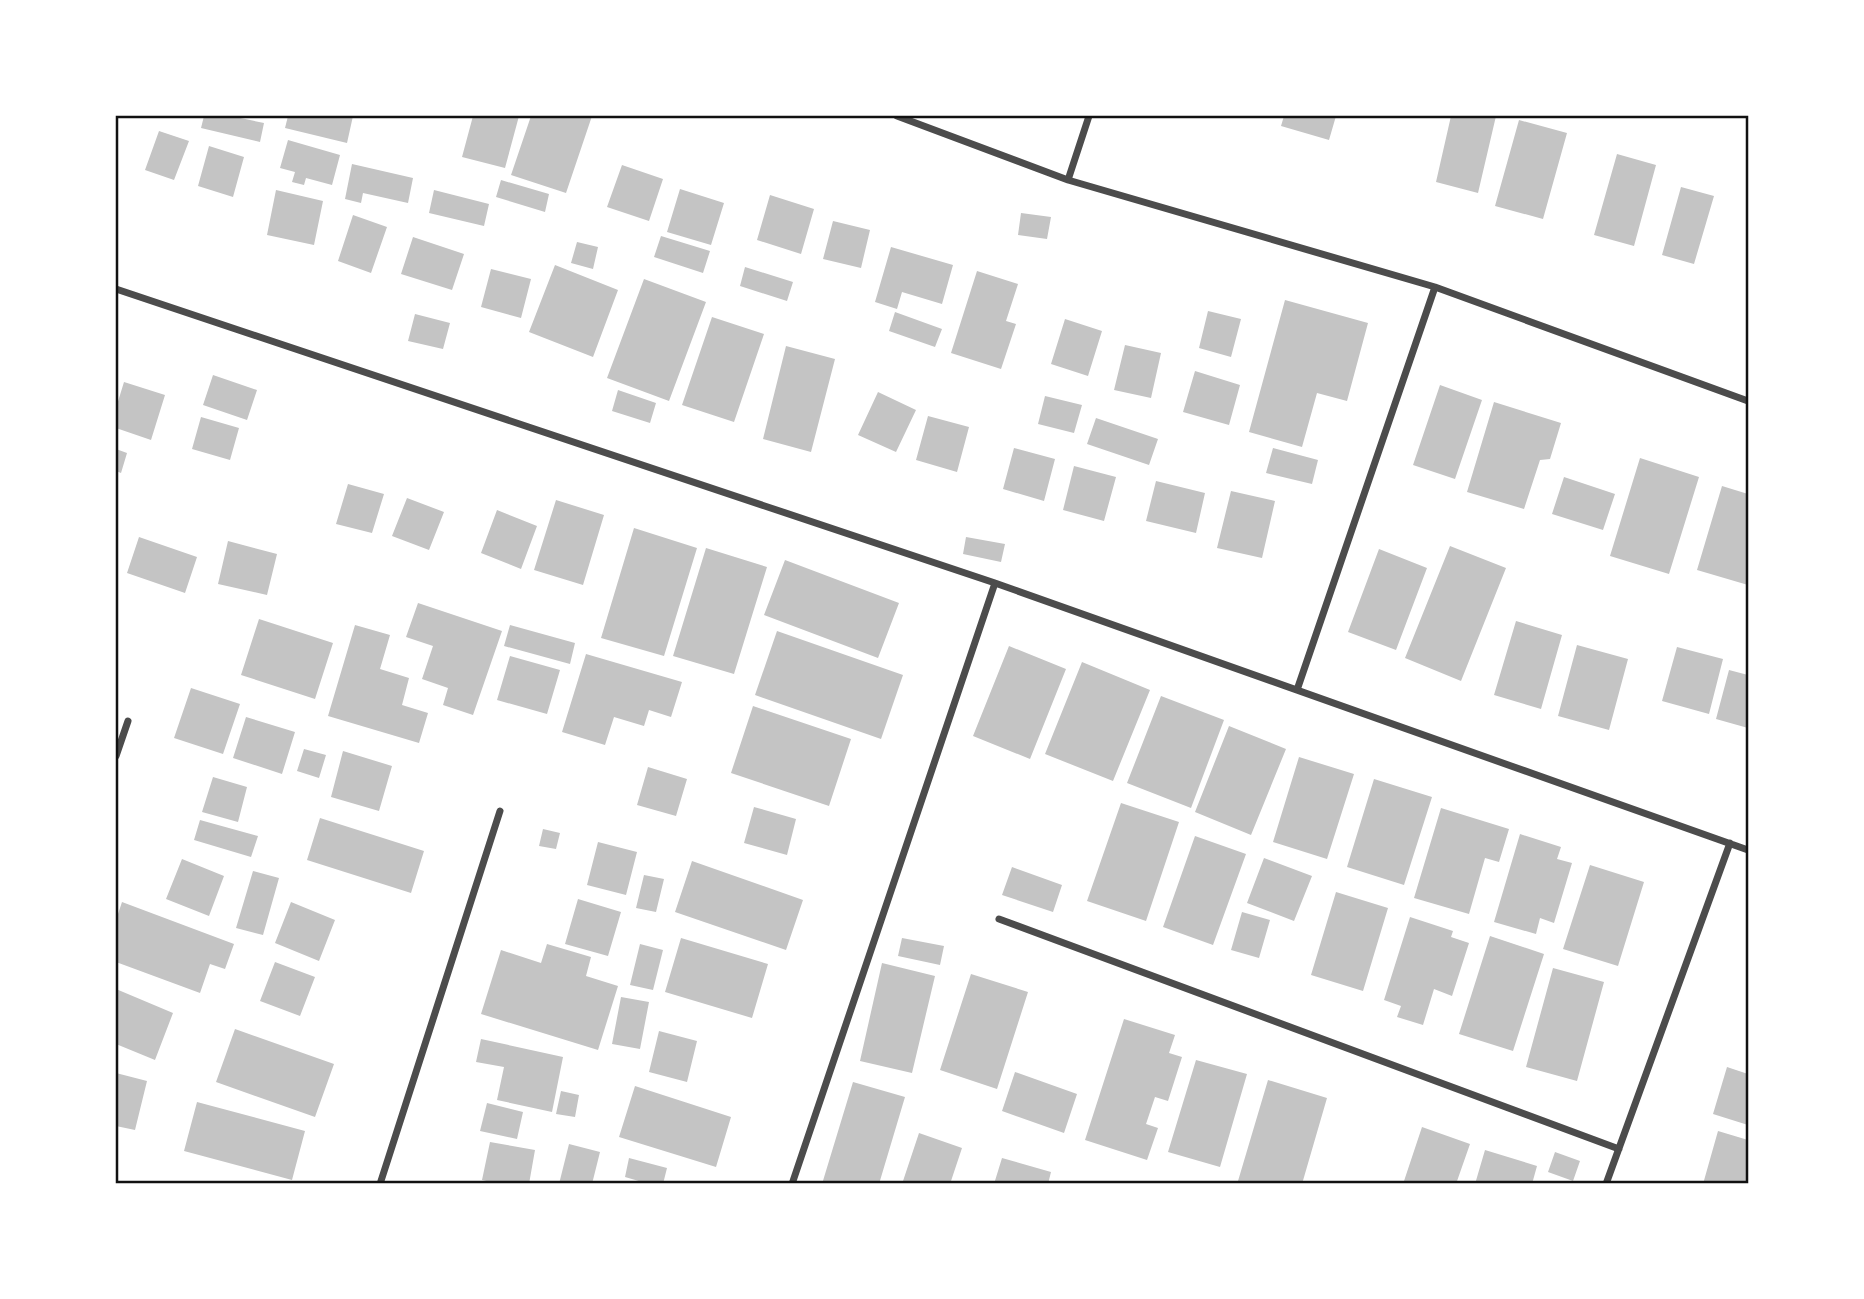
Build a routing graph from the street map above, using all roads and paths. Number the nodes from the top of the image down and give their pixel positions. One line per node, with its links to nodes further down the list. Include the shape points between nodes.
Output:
1 (897, 116): 3 (street)
2 (1089, 116): 3 (street)
3 (1068, 180): 4 (street)
4 (1435, 287): 6 (street); 8 (street)
5 (116, 289): 7 (street)
6 (1748, 401)
7 (995, 583): 8 (street); 17 (street)
8 (1297, 690): 12 (street)
9 (128, 721): 10 (street)
10 (116, 756)
11 (500, 811): 16 (street)
12 (1730, 843): 13 (street); 15 (street)
13 (1748, 850)
14 (999, 919): 15 (street)
15 (1619, 1149): 18 (street)
16 (380, 1184)
17 (792, 1184)
18 (1606, 1184)

